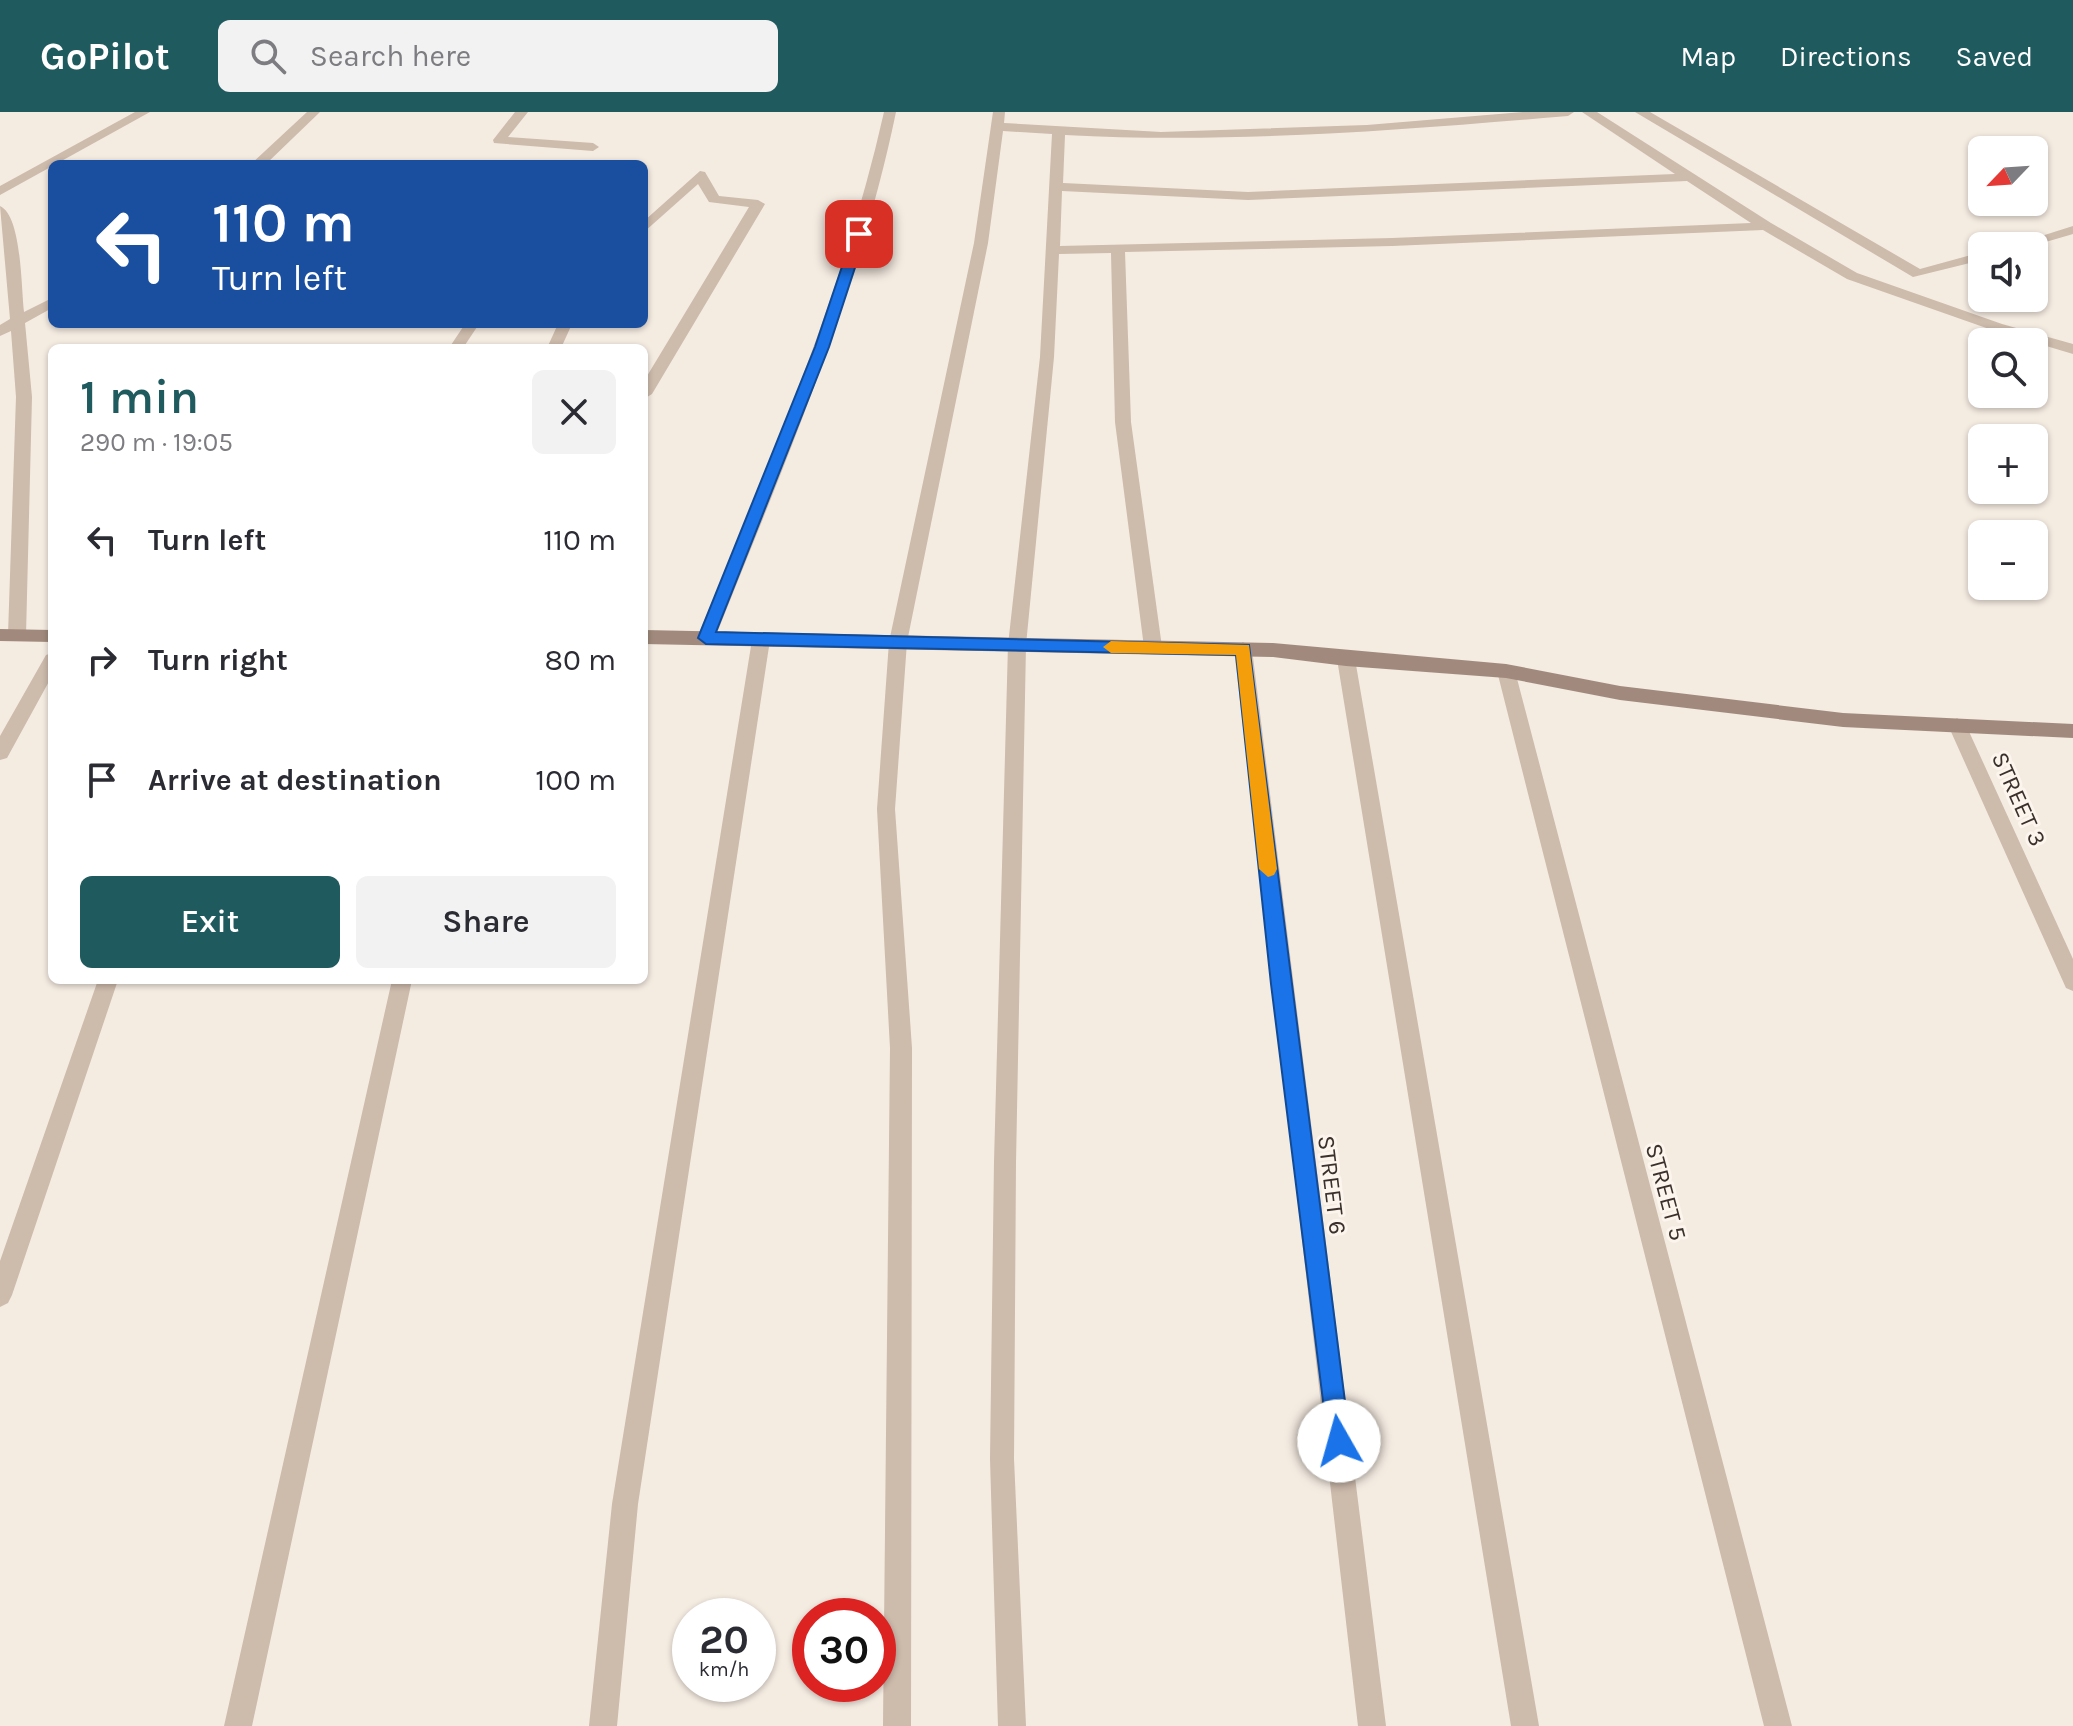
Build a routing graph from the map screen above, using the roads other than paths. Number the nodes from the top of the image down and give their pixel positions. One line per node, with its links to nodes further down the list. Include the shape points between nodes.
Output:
1 (144, 112): 10 (street)
2 (314, 112): 11 (street)
3 (522, 112): 12 (street, via 499,140 593,147)
4 (890, 112): 33 (street, via 878,178 822,347)
5 (1568, 112): 9 (street, via 1367,129 1161,136)
6 (1588, 112): 14 (street)
7 (1641, 112): 24 (street, via 1918,274)
8 (999, 119): 9 (street); 35 (street, via 981,243)
9 (1059, 130): 15 (street)
10 (57, 160)
11 (262, 160)
12 (584, 160)
13 (48, 165): 16 (street)
14 (1689, 177): 15 (street, via 1248,196); 19 (street)
15 (1056, 187): 23 (street)
16 (0, 191)
17 (0, 210): 26 (street, via 9,230)
18 (648, 224): 29 (street, via 700,175 714,199 758,204)
19 (1766, 226): 22 (street); 28 (street, via 1852,276)
20 (2073, 230): 21 (street)
21 (2048, 237)
22 (1118, 248): 23 (street); 37 (street, via 1123,422)
23 (1053, 250): 36 (street)
24 (1968, 260)
25 (48, 304): 26 (street)
26 (17, 320): 27 (street); 30 (street, via 24,397)
27 (0, 331)
28 (2073, 349)
29 (648, 387)
30 (8, 635): 31 (street)
31 (48, 636)
32 (648, 637): 33 (street)
33 (706, 638): 34 (street)
34 (761, 640): 35 (street); 50 (street, via 625,1504)
35 (898, 642): 36 (street); 51 (street, via 886,809 901,1048)
36 (1017, 645): 37 (street); 52 (street, via 1002,1459)
37 (1153, 647): 38 (street)
38 (1243, 649): 39 (street); 53 (street, STREET 6)
39 (1346, 659): 41 (street); 54 (street)
40 (48, 667): 44 (street)
41 (1506, 671): 42 (street, via 1620,693 1843,720); 55 (street, STREET 5)
42 (1957, 725): 43 (street); 45 (street, STREET 3)
43 (2072, 732)
44 (0, 753)
45 (2073, 982)
46 (107, 984): 48 (street)
47 (401, 984): 49 (street)
48 (0, 1295)
49 (238, 1726)
50 (603, 1726)
51 (897, 1726)
52 (1012, 1726)
53 (1372, 1726)
54 (1525, 1726)
55 (1778, 1726)

